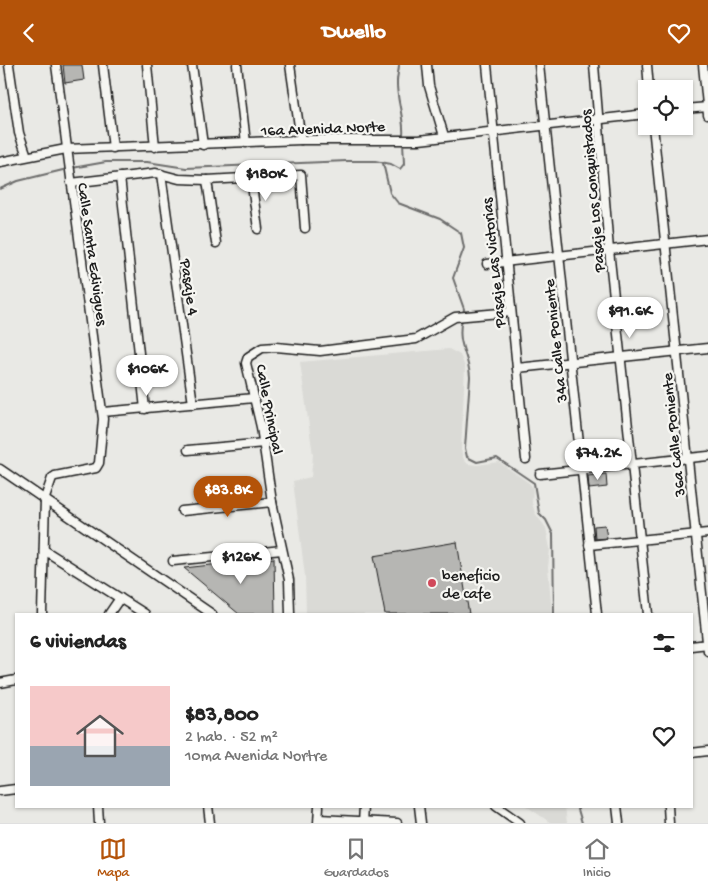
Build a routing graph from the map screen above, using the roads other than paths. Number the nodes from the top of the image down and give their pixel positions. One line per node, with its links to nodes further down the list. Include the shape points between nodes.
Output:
1 (9, 65): 29 (street, via 19,133)
2 (56, 65): 28 (street, Calle Santa Edivigues)
3 (103, 65): 27 (street)
4 (147, 65): 26 (street)
5 (192, 65): 25 (street)
6 (237, 65): 24 (street)
7 (290, 65): 23 (street)
8 (427, 65): 22 (street, via 429,87)
9 (487, 65): 20 (street, Pasaje Las Victorias)
10 (539, 65): 19 (street, 34a Calle Poniente)
11 (594, 65): 18 (street, Pasaje Los Conquistados)
12 (647, 65): 14 (street)
13 (703, 65): 16 (street)
14 (648, 80)
15 (693, 109): 16 (street)
16 (708, 109)
17 (638, 115): 18 (street, 16a Avenida Norte)
18 (598, 119): 19 (street, 16a Avenida Norte); 41 (street, Pasaje Los Conquistados)
19 (545, 125): 20 (street, 16a Avenida Norte); 42 (street, 34a Calle Poniente)
20 (493, 131): 22 (street, 16a Avenida Norte); 43 (street, Pasaje Las Victorias)
21 (654, 135): 40 (street, 36a Calle Poniente)
22 (444, 136): 23 (street, 16a Avenida Norte, via 413,140)
23 (301, 140): 24 (street, 16a Avenida Norte)
24 (246, 143): 25 (street, 16a Avenida Norte)
25 (203, 145): 26 (street, 16a Avenida Norte)
26 (155, 147): 27 (street, 16a Avenida Norte)
27 (113, 148): 28 (street, 16a Avenida Norte)
28 (66, 149): 29 (street, 16a Avenida Norte); 35 (street, Calle Santa Edivigues)
29 (27, 156): 30 (street, 16a Avenida Norte)
30 (0, 162)
31 (161, 174): 32 (street); 34 (street, via 179,179); 52 (street, Pasaje 4)
32 (120, 177): 35 (street); 53 (street)
33 (251, 178): 34 (street); 36 (street, via 301,175); 37 (street)
34 (207, 180): 39 (street)
35 (71, 183): 54 (street, Calle Santa Edivigues)
36 (305, 228)
37 (258, 229)
38 (708, 239): 40 (street)
39 (216, 243)
40 (666, 244): 41 (street); 47 (street, 36a Calle Poniente)
41 (610, 250): 42 (street); 48 (street, Pasaje Los Conquistados)
42 (559, 256): 43 (street); 49 (street, 34a Calle Poniente)
43 (506, 262): 44 (street); 45 (street, Pasaje Las Victorias)
44 (487, 264)
45 (511, 312): 50 (street, Pasaje Las Victorias); 51 (street, Calle Principal, via 455,317 416,339 320,351 262,348 248,357 246,363)
46 (708, 348): 47 (street)
47 (677, 351): 48 (street); 59 (street, 36a Calle Poniente)
48 (621, 357): 49 (street); 60 (street, Pasaje Los Conquistados)
49 (570, 362): 50 (street); 62 (street, 34a Calle Poniente)
50 (516, 368): 58 (street, Pasaje Las Victorias)
51 (254, 398): 52 (street); 55 (street, Calle Principal)
52 (193, 404): 53 (street)
53 (145, 409): 54 (street)
54 (103, 412): 64 (street, Calle Santa Edivigues, via 98,466 55,476)
55 (264, 443): 56 (street); 65 (street, Calle Principal)
56 (188, 450)
57 (708, 457): 59 (street)
58 (526, 459)
59 (688, 459): 60 (street); 68 (street, 36a Calle Poniente)
60 (632, 464): 62 (street); 69 (street, Pasaje Los Conquistados)
61 (0, 469): 64 (street)
62 (582, 469): 63 (street); 70 (street, 34a Calle Poniente)
63 (540, 474)
64 (45, 499): 71 (street); 78 (street)
65 (272, 502): 66 (street); 72 (street, Calle Principal)
66 (182, 511)
67 (708, 533): 68 (street)
68 (696, 534): 69 (street); 83 (street, 36a Calle Poniente)
69 (640, 540): 70 (street); 81 (street, Pasaje Los Conquistados)
70 (590, 545): 80 (street, 34a Calle Poniente)
71 (44, 550): 74 (street); 75 (street)
72 (282, 550): 73 (street); 79 (street, Calle Principal, via 289,580)
73 (172, 561)
74 (120, 597): 76 (street); 77 (street)
75 (42, 613)
76 (110, 613)
77 (144, 613)
78 (211, 613)
79 (290, 613)
80 (597, 613)
81 (648, 613)
82 (693, 646): 83 (street)
83 (708, 646)
84 (15, 680): 85 (street)
85 (0, 683)
86 (708, 751): 87 (street)
87 (693, 753)
88 (15, 789): 89 (street)
89 (0, 791)
90 (98, 808): 100 (street)
91 (208, 808): 101 (street)
92 (319, 808): 98 (street)
93 (364, 808): 99 (street)
94 (419, 808): 103 (street)
95 (499, 808): 104 (street)
96 (617, 808): 105 (street)
97 (668, 808): 106 (street)
98 (319, 821): 99 (street)
99 (363, 822): 102 (street)
100 (99, 823)
101 (210, 823)
102 (397, 823)
103 (421, 823)
104 (520, 823)
105 (619, 823)
106 (669, 823)

